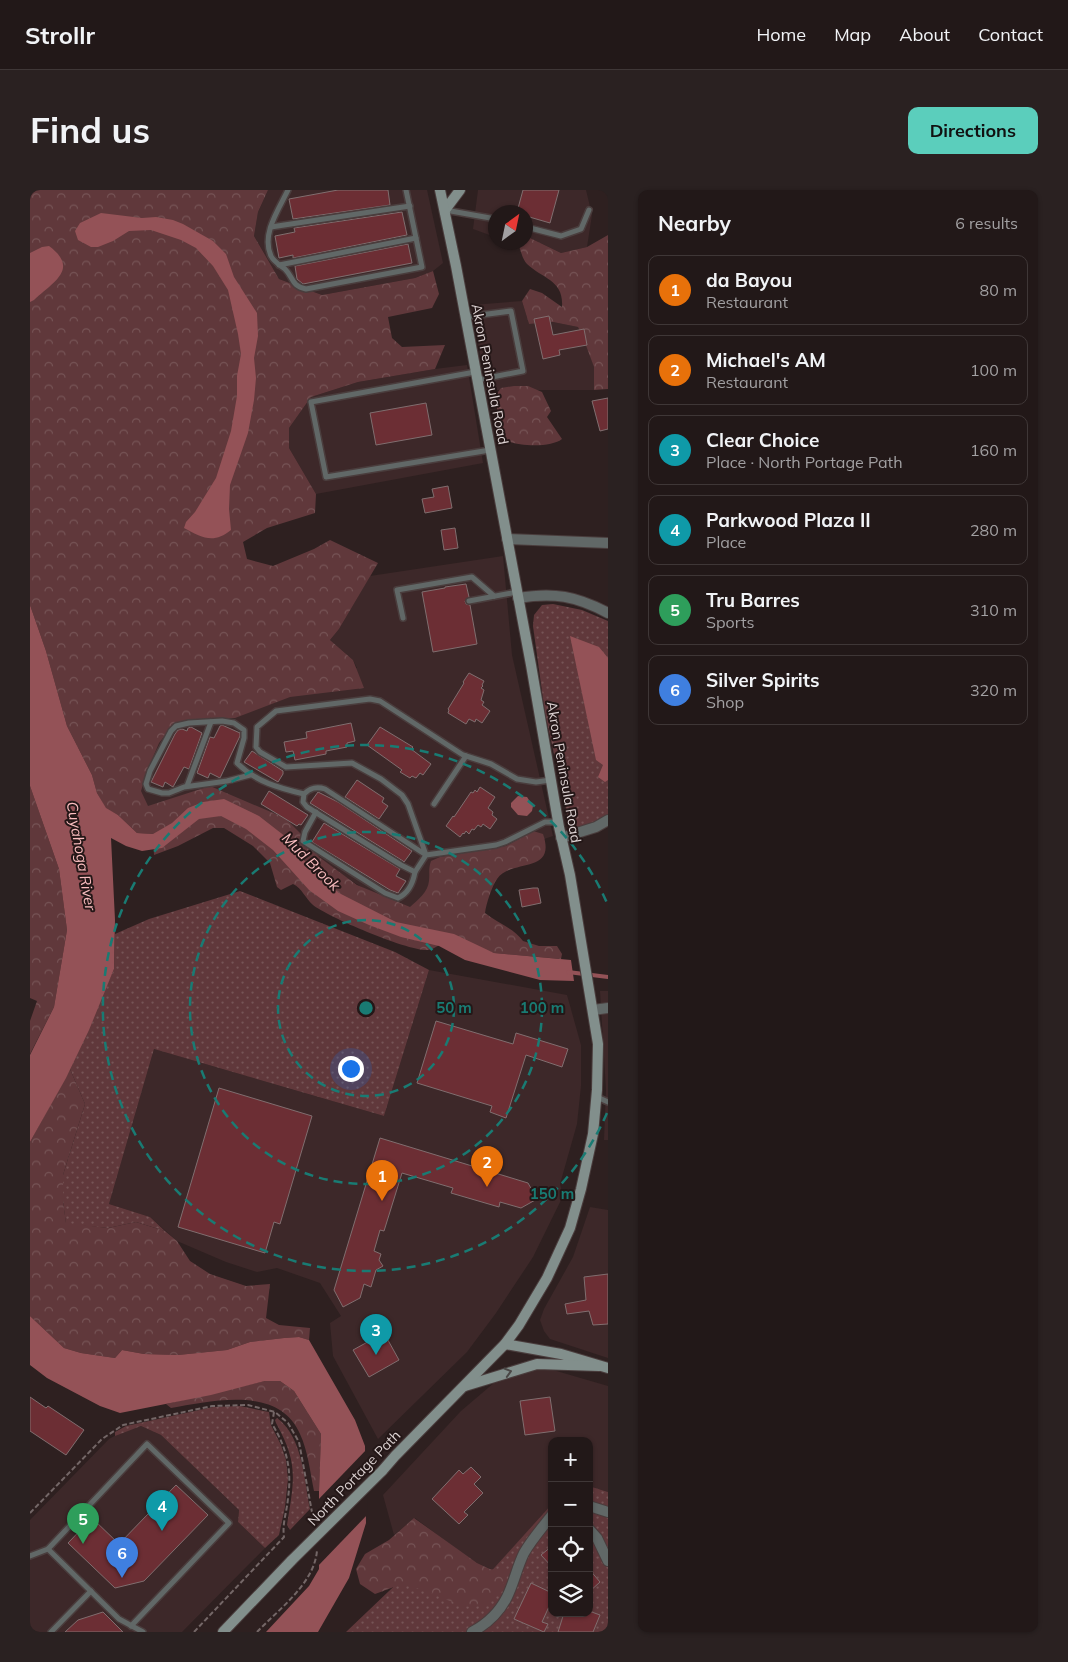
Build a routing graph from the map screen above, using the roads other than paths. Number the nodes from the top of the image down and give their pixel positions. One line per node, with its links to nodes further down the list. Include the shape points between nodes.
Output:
1 (296, 190): 5 (lane)
2 (406, 190): 6 (lane)
3 (440, 190): 7 (street, Akron Peninsula Road)
4 (460, 190): 7 (street)
5 (287, 191): 10 (lane)
6 (410, 206): 10 (lane); 12 (lane)
7 (445, 210): 9 (lane); 14 (street, Akron Peninsula Road)
8 (589, 210): 11 (lane, via 581,229 561,236)
9 (488, 218)
10 (271, 227): 13 (lane, via 268,245)
11 (533, 229)
12 (416, 238): 13 (lane); 13 (lane, via 422,267 306,290 295,284)
13 (279, 265)
14 (465, 317): 15 (street, Akron Peninsula Road); 15 (lane, via 511,311 523,371)
15 (476, 376): 16 (street, Akron Peninsula Road); 16 (lane, via 311,402 326,477)
16 (490, 450): 17 (street, Akron Peninsula Road)
17 (507, 539): 18 (street); 19 (street, Akron Peninsula Road)
18 (608, 543)
19 (517, 595): 20 (lane); 22 (street, via 564,596 588,602); 27 (street, Akron Peninsula Road)
20 (494, 596): 21 (lane); 23 (lane, via 472,576 397,590)
21 (469, 601)
22 (608, 613)
23 (403, 618)
24 (211, 722): 26 (lane, via 234,723 244,730 237,763); 28 (lane); 28 (lane, via 189,723 170,730 146,784 148,789 162,793)
25 (466, 756): 27 (lane, via 481,759 517,779 528,782); 30 (lane); 35 (lane, via 387,704 370,699 276,711 257,727 256,747 286,767 352,763 388,784 408,804)
26 (250, 775): 28 (lane); 29 (lane, via 273,786)
27 (551, 780): 33 (street, Akron Peninsula Road)
28 (187, 786)
29 (304, 794): 31 (lane, via 303,802); 35 (lane, via 318,786 325,789)
30 (434, 804)
31 (316, 812): 36 (lane); 36 (lane, via 303,841 385,893 398,898 404,896)
32 (608, 820): 34 (street)
33 (558, 822): 34 (street, Akron Peninsula Road); 35 (lane, via 545,822 496,845)
34 (561, 838): 38 (street, Akron Peninsula Road)
35 (426, 854): 36 (lane)
36 (415, 872)
37 (608, 1008): 38 (street)
38 (593, 1010): 39 (street, Akron Peninsula Road, via 598,1044)
39 (596, 1097): 40 (lane); 41 (street, Akron Peninsula Road, via 593,1134 570,1228 547,1278)
40 (608, 1102)
41 (505, 1344): 42 (street, via 561,1354); 43 (street, North Portage Path)
42 (604, 1367): 43 (street, one-way to 42, via 537,1364)
43 (462, 1387): 55 (street, North Portage Path, bridge)
44 (593, 1507): 45 (street)
45 (608, 1512)
46 (548, 1521): 56 (street, via 534,1536 524,1554 508,1596 497,1612)
47 (593, 1534): 50 (street)
48 (48, 1549): 49 (lane); 51 (lane); 52 (lane, via 147,1444 229,1523)
49 (30, 1556)
50 (608, 1562)
51 (91, 1591): 52 (lane); 53 (lane)
52 (131, 1626): 54 (lane)
53 (51, 1632)
54 (143, 1632)
55 (223, 1632)
56 (472, 1632)

